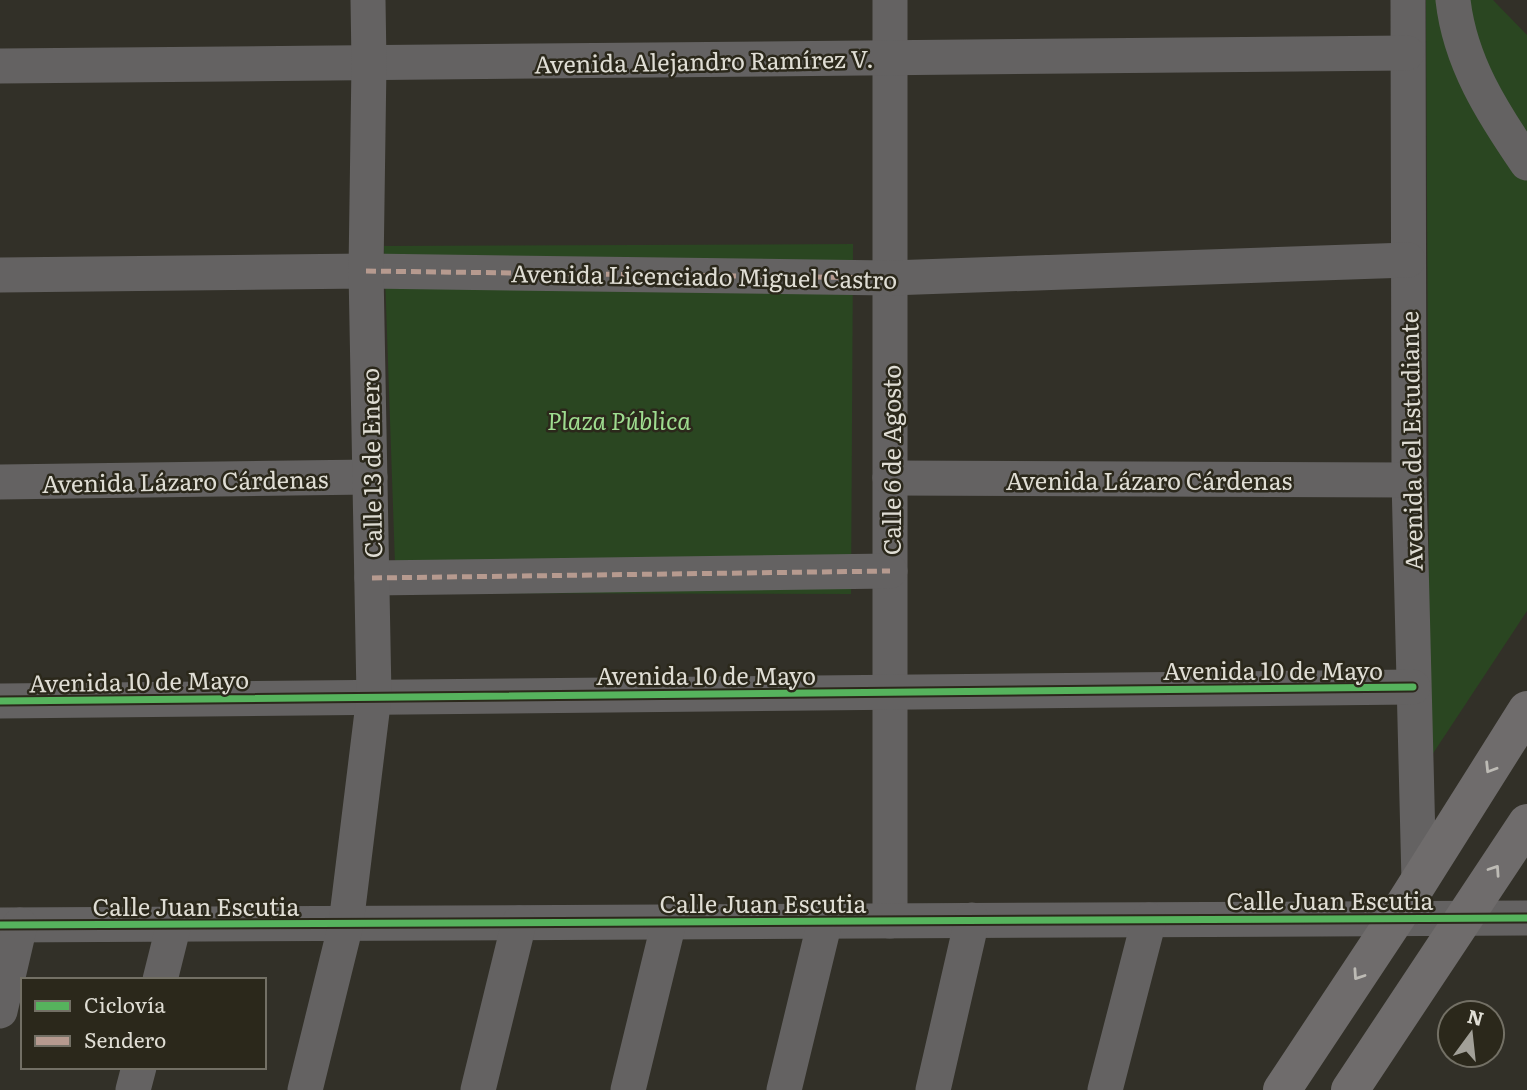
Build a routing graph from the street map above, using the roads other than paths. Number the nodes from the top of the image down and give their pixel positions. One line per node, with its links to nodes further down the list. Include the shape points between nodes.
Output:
1 (368, 0): 7 (street, Calle 13 de Enero)
2 (890, 0): 6 (street, Calle 6 de Agosto)
3 (1408, 0): 5 (street, Avenida del Estudiante)
4 (1452, 0): 9 (street, via 1456,29 1473,76)
5 (1408, 53): 6 (street, Avenida Alejandro Ramírez V.); 10 (street, Avenida del Estudiante)
6 (890, 58): 7 (street, Avenida Alejandro Ramírez V.); 13 (street, Calle 6 de Agosto)
7 (369, 63): 8 (street, Avenida Alejandro Ramírez V.); 11 (street, Calle 13 de Enero)
8 (0, 66)
9 (1527, 163)
10 (1408, 260): 13 (street, Avenida Licenciado Miguel Castro); 16 (street, Avenida del Estudiante)
11 (366, 271): 12 (street, Avenida Licenciado Miguel Castro); 13 (street, Avenida Licenciado Miguel Castro); 14 (street, Calle 13 de Enero)
12 (0, 275)
13 (890, 278): 15 (street, Calle 6 de Agosto)
14 (370, 477): 17 (street, Avenida Lázaro Cárdenas); 19 (street, Calle 13 de Enero)
15 (890, 478): 16 (street, Avenida Lázaro Cárdenas); 18 (street, Calle 6 de Agosto)
16 (1409, 480): 20 (street, Avenida del Estudiante)
17 (0, 482)
18 (890, 571): 19 (street); 21 (street, Calle 6 de Agosto)
19 (372, 578): 22 (street, Calle 13 de Enero)
20 (1413, 688): 21 (street, Avenida 10 de Mayo); 26 (street, Avenida del Estudiante)
21 (890, 692): 22 (street, Avenida 10 de Mayo); 33 (street, Calle 6 de Agosto)
22 (374, 696): 23 (street, Avenida 10 de Mayo); 36 (street, Calle 13 de Enero)
23 (0, 701)
24 (1527, 710): 26 (main road, one-way to 26)
25 (1527, 823): 28 (main road, one-way to 25)
26 (1419, 881): 27 (main road)
27 (1396, 918): 28 (street, Calle Juan Escutia); 30 (street, Calle Juan Escutia); 50 (main road, one-way to 50)
28 (1464, 918): 29 (street, Calle Juan Escutia); 41 (main road)
29 (1527, 918)
30 (1149, 919): 31 (street, Calle Juan Escutia); 49 (street)
31 (972, 920): 33 (street, Calle Juan Escutia); 48 (street)
32 (825, 921): 33 (street, Calle Juan Escutia); 34 (street, Calle Juan Escutia); 47 (street)
33 (890, 921)
34 (669, 922): 35 (street, Calle Juan Escutia); 46 (street)
35 (519, 923): 36 (street, Calle Juan Escutia); 45 (street)
36 (346, 924): 38 (street, Calle Juan Escutia); 44 (street, Calle 13 de Enero)
37 (10, 925): 38 (street, Calle Juan Escutia); 40 (street)
38 (174, 925): 39 (street)
39 (161, 978)
40 (0, 1011)
41 (1387, 1032): 51 (main road); 52 (street)
42 (138, 1069): 43 (street)
43 (133, 1090)
44 (305, 1090)
45 (478, 1090)
46 (628, 1090)
47 (784, 1090)
48 (933, 1090)
49 (1105, 1090)
50 (1282, 1090)
51 (1350, 1090)
52 (1373, 1090)

